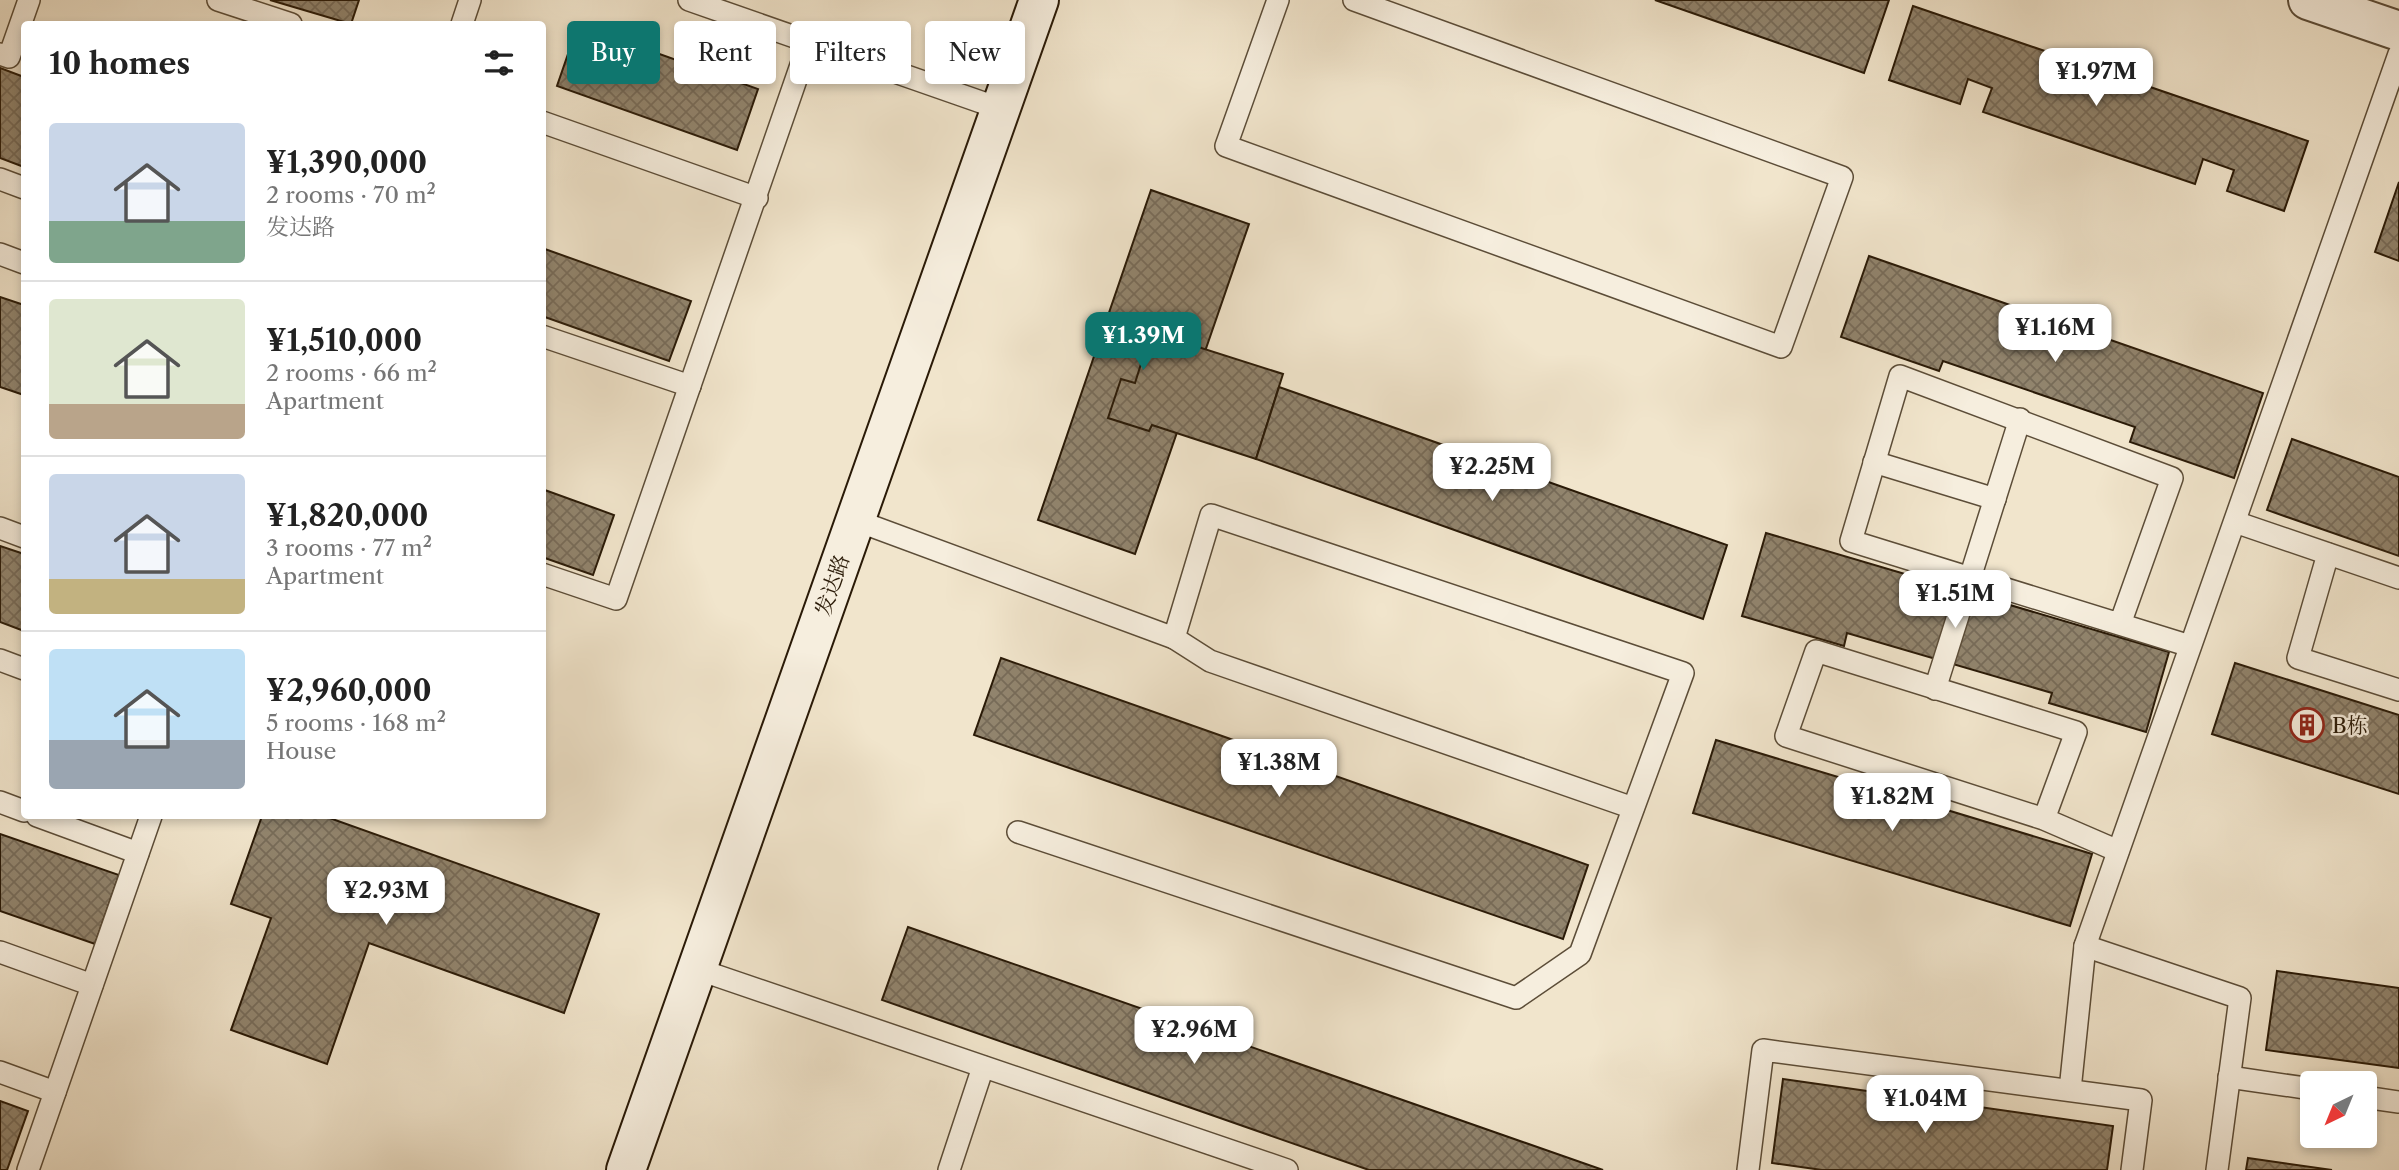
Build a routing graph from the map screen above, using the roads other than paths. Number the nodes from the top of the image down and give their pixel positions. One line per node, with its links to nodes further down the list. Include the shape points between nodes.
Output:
1 (29, 0): 9 (lane)
2 (218, 0): 10 (lane)
3 (470, 0): 11 (lane)
4 (689, 0): 14 (lane)
5 (1039, 0): 19 (street, 发达路)
6 (1278, 0): 7 (lane, via 1226,146 1781,347 1842,177)
7 (1354, 0)
8 (2308, 0): 12 (street)
9 (24, 21)
10 (282, 21)
11 (463, 21)
12 (2399, 31)
13 (21, 32): 15 (lane, via 9,57)
14 (790, 35)
15 (0, 54)
16 (2399, 54): 32 (lane)
17 (911, 78): 19 (lane)
18 (795, 84): 23 (lane)
19 (1001, 109): 31 (street, 发达路)
20 (546, 123): 23 (lane)
21 (0, 179): 22 (lane)
22 (21, 187)
23 (757, 198): 27 (lane)
24 (0, 254): 25 (lane)
25 (21, 262)
26 (546, 337): 27 (lane)
27 (690, 386): 36 (lane, via 616,599)
28 (2020, 419): 29 (lane, via 1900,376); 30 (lane); 39 (lane, via 2172,478)
29 (1874, 462): 30 (lane); 37 (lane, via 1851,541)
30 (1995, 499): 37 (lane)
31 (855, 520): 40 (lane); 57 (street, 发达路)
32 (2235, 522): 35 (lane); 41 (lane)
33 (0, 528): 34 (lane)
34 (21, 536)
35 (2328, 554): 38 (lane); 45 (lane, via 2298,658)
36 (546, 575)
37 (1970, 578): 39 (lane); 44 (lane)
38 (2399, 578)
39 (2120, 624): 41 (lane)
40 (1174, 638): 47 (lane, via 1210,661); 47 (lane, via 1211,515 1683,673)
41 (2190, 646): 53 (lane)
42 (0, 660): 43 (lane)
43 (21, 668)
44 (1934, 689): 51 (lane, via 2076,733); 51 (lane, via 1816,651 1786,736)
45 (2399, 690)
46 (0, 802): 48 (lane)
47 (1633, 808): 52 (lane, via 1580,954 1516,998)
48 (21, 810)
49 (45, 819): 54 (lane)
50 (151, 819): 54 (lane)
51 (2044, 819): 53 (lane)
52 (1018, 832)
53 (2118, 850): 55 (lane)
54 (138, 853): 58 (lane)
55 (2085, 946): 61 (lane, via 2240,998); 63 (lane)
56 (0, 953): 58 (lane)
57 (697, 969): 59 (lane); 68 (street, 发达路)
58 (92, 985): 64 (lane)
59 (983, 1067): 69 (lane); 70 (lane)
60 (0, 1072): 64 (lane)
61 (2229, 1077): 62 (lane); 73 (lane)
62 (2300, 1087)
63 (2070, 1090): 71 (lane, via 1763,1050); 72 (lane, via 2141,1100)
64 (55, 1092): 67 (lane)
65 (2377, 1099): 66 (lane)
66 (2399, 1102)
67 (28, 1170)
68 (626, 1170)
69 (949, 1170)
70 (1287, 1170)
71 (1748, 1170)
72 (2132, 1170)
73 (2217, 1170)

